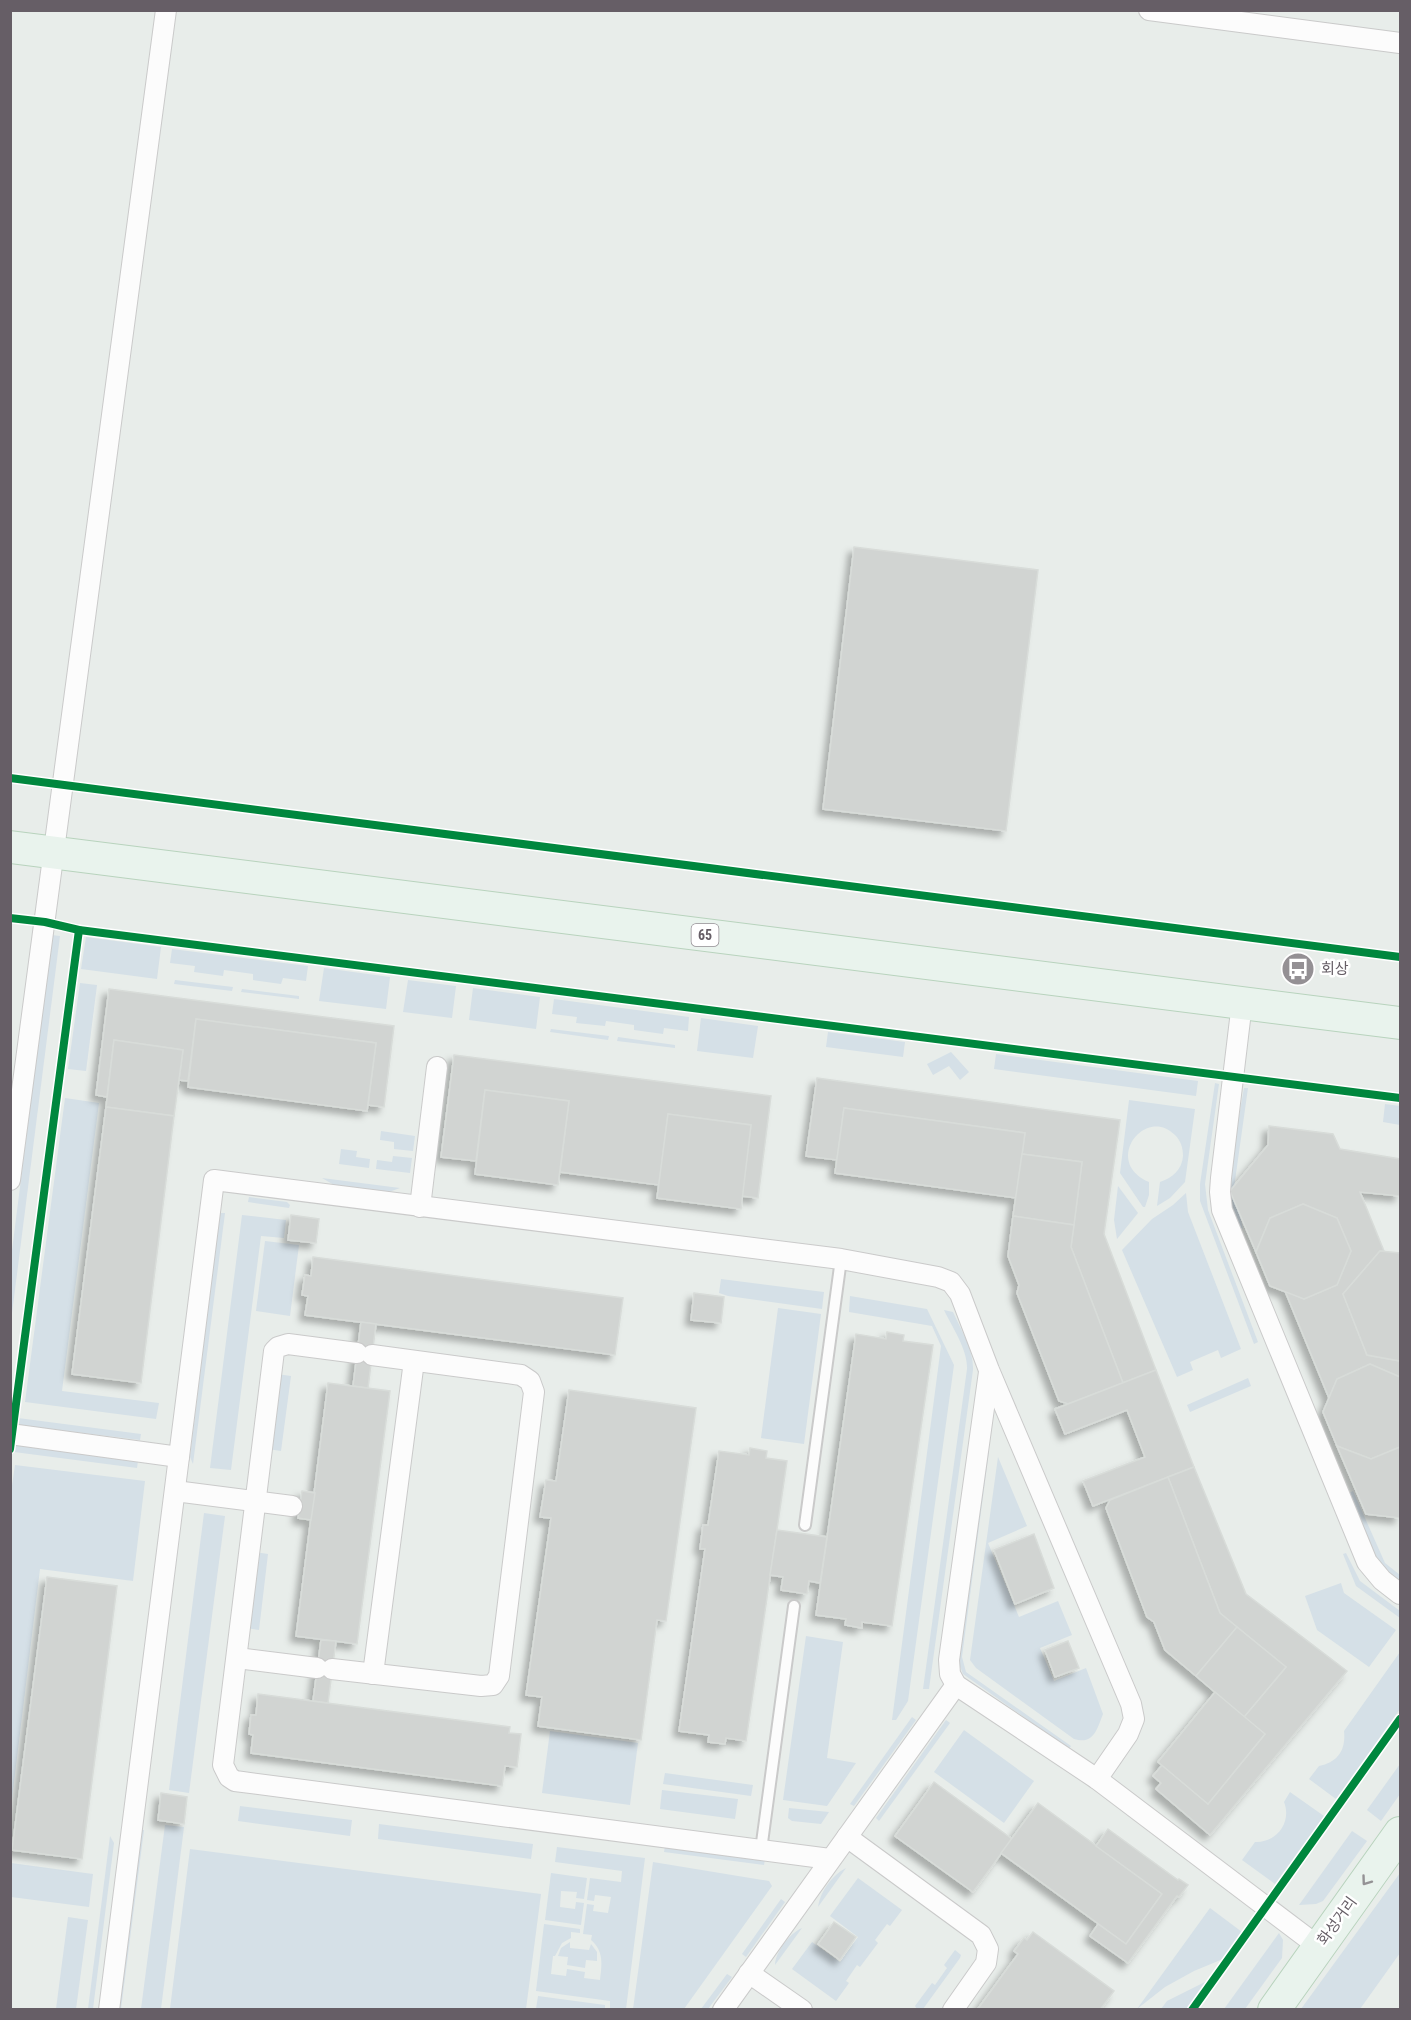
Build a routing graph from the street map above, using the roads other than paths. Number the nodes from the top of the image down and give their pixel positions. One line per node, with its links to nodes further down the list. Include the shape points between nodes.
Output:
1 (166, 10): 5 (street)
2 (1149, 10): 3 (street)
3 (1401, 43)
4 (10, 847): 5 (main road, 65)
5 (54, 852): 6 (main road, 65); 9 (street)
6 (1242, 1003): 7 (main road, 65); 20 (street, via 1221,1178 1222,1210 1367,1562)
7 (1401, 1023)
8 (437, 1067): 10 (street)
9 (10, 1180)
10 (420, 1206): 11 (street); 15 (street, via 214,1180)
11 (841, 1259): 13 (street, via 951,1282 960,1294); 19 (lane)
12 (414, 1361): 17 (street, via 288,1344 278,1347 274,1351); 23 (street); 23 (street, via 521,1375 530,1381 534,1392 499,1676 493,1684 481,1686)
13 (989, 1370): 24 (street, via 949,1660); 25 (street, via 1131,1704 1134,1719 1128,1734)
14 (10, 1434): 15 (street)
15 (178, 1457): 16 (street)
16 (175, 1491): 17 (street); 32 (street)
17 (255, 1501): 18 (street); 22 (street)
18 (292, 1506)
19 (805, 1525)
20 (1401, 1594)
21 (794, 1606): 28 (lane)
22 (237, 1659): 23 (street); 28 (street, via 223,1765 235,1780)
23 (373, 1674)
24 (956, 1685): 25 (street); 27 (street)
25 (1097, 1779): 30 (street)
26 (1401, 1833): 30 (main road, 화성거리, one-way to 30)
27 (847, 1837): 29 (street); 35 (street, via 981,1935 988,1949 986,1963)
28 (761, 1850): 29 (street)
29 (830, 1859): 31 (street)
30 (1319, 1947): 36 (main road, 화성거리)
31 (749, 1973): 33 (street); 34 (street)
32 (109, 2010)
33 (723, 2010)
34 (802, 2010)
35 (953, 2010)
36 (1274, 2010)

